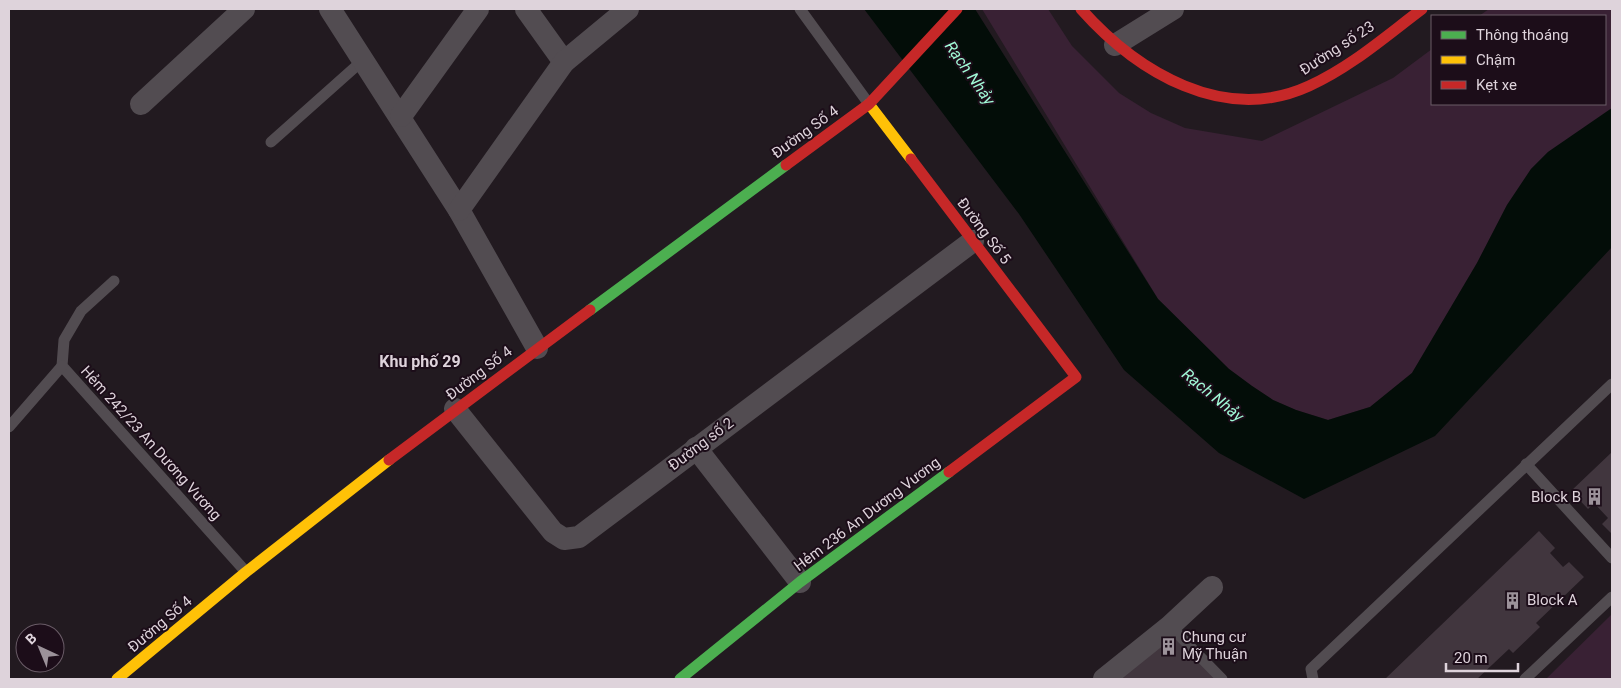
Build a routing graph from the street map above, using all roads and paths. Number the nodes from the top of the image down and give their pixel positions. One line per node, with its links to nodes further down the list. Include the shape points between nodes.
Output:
1 (244, 9): 14 (street)
2 (330, 9): 12 (street)
3 (478, 9): 16 (street)
4 (526, 9): 13 (street)
5 (628, 9): 13 (street)
6 (800, 9): 15 (lane)
7 (958, 9): 15 (street, Đường Số 4)
8 (1081, 9): 11 (street, Đường số 23)
9 (1173, 9): 11 (street)
10 (1422, 9): 11 (street, Đường số 23, via 1335,71 1308,86 1273,97 1241,100 1209,95 1177,83)
11 (1115, 45)
12 (362, 60): 16 (street); 17 (lane)
13 (564, 62): 18 (street)
14 (141, 104)
15 (869, 104): 19 (street, Đường Số 5); 21 (street, Đường Số 4)
16 (401, 116): 18 (street)
17 (270, 142)
18 (459, 210): 21 (street)
19 (973, 241): 23 (street, Đường Số 5); 27 (street, Đường số 2)
20 (114, 281): 22 (lane, Hẻm 242/23 An Dương Vương, via 81,311 64,340)
21 (537, 348): 25 (street, Đường Số 4)
22 (62, 366): 26 (lane); 30 (lane, Hẻm 242/23 An Dương Vương)
23 (1076, 377): 31 (street, Hẻm 236 An Dương Vương)
24 (1612, 384): 28 (lane)
25 (455, 409): 27 (street, Đường số 2, via 552,532 564,539 578,537); 30 (street, Đường Số 4)
26 (9, 427)
27 (696, 448): 31 (street)
28 (1526, 464): 29 (lane); 39 (lane, via 1311,669)
29 (1612, 558)
30 (246, 572): 35 (street, Đường Số 4)
31 (800, 582): 36 (street, Hẻm 236 An Dương Vương)
32 (1212, 587): 34 (street)
33 (1612, 597): 40 (lane)
34 (1170, 626): 37 (street); 38 (lane)
35 (117, 679)
36 (680, 679)
37 (1104, 679)
38 (1222, 679)
39 (1313, 679)
40 (1525, 679)

